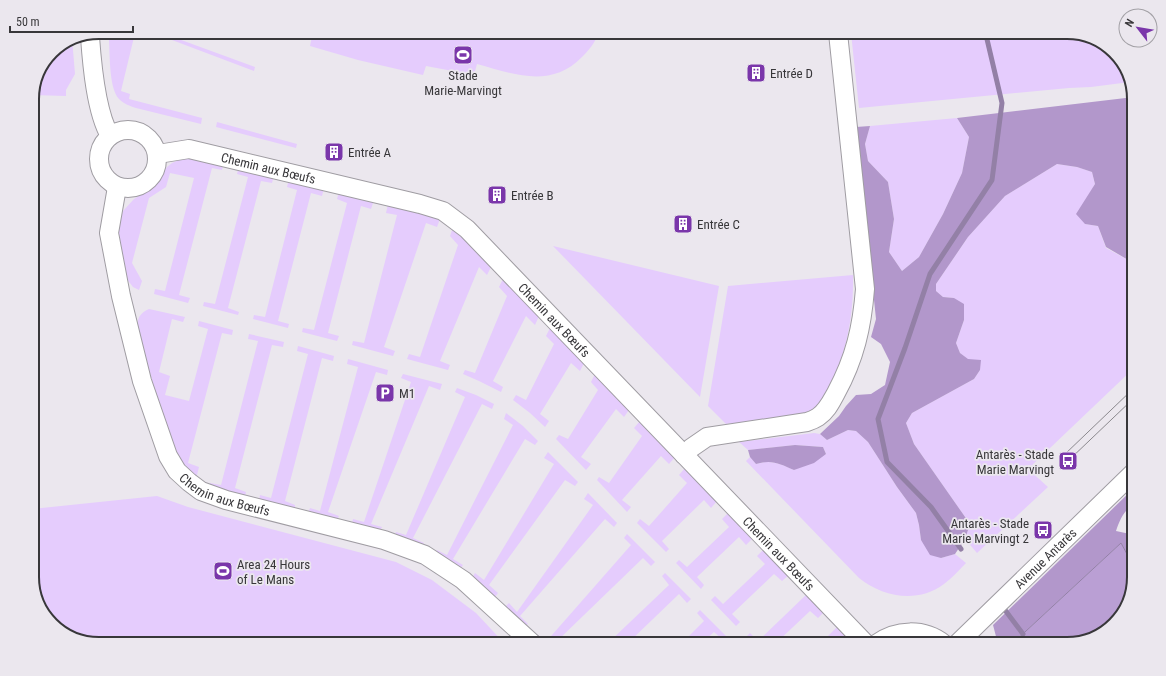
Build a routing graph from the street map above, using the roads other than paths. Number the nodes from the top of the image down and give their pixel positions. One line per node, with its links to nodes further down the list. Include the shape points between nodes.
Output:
1 (839, 39): 6 (street, via 865,289 856,347 827,410 818,418 807,422 707,436)
2 (90, 40): 3 (street, via 97,92)
3 (110, 136): 4 (street, via 129,129 139,131 155,145); 5 (street, via 102,146 99,158 101,170)
4 (158, 154): 5 (street, via 157,167 152,178 142,186 130,189); 6 (street, Chemin aux Bœufs, via 189,149 443,211 467,229)
5 (117, 187): 8 (street, Chemin aux Bœufs, via 110,233 121,296 142,381 168,456 177,471 201,491 226,500 384,540 425,555 463,580)
6 (684, 455): 9 (street, Chemin aux Bœufs)
7 (1127, 479): 12 (street, Avenue Antarès)
8 (525, 637)
9 (859, 637)
10 (888, 637): 11 (street, via 902,632 920,633)
11 (931, 637)
12 (964, 637)

